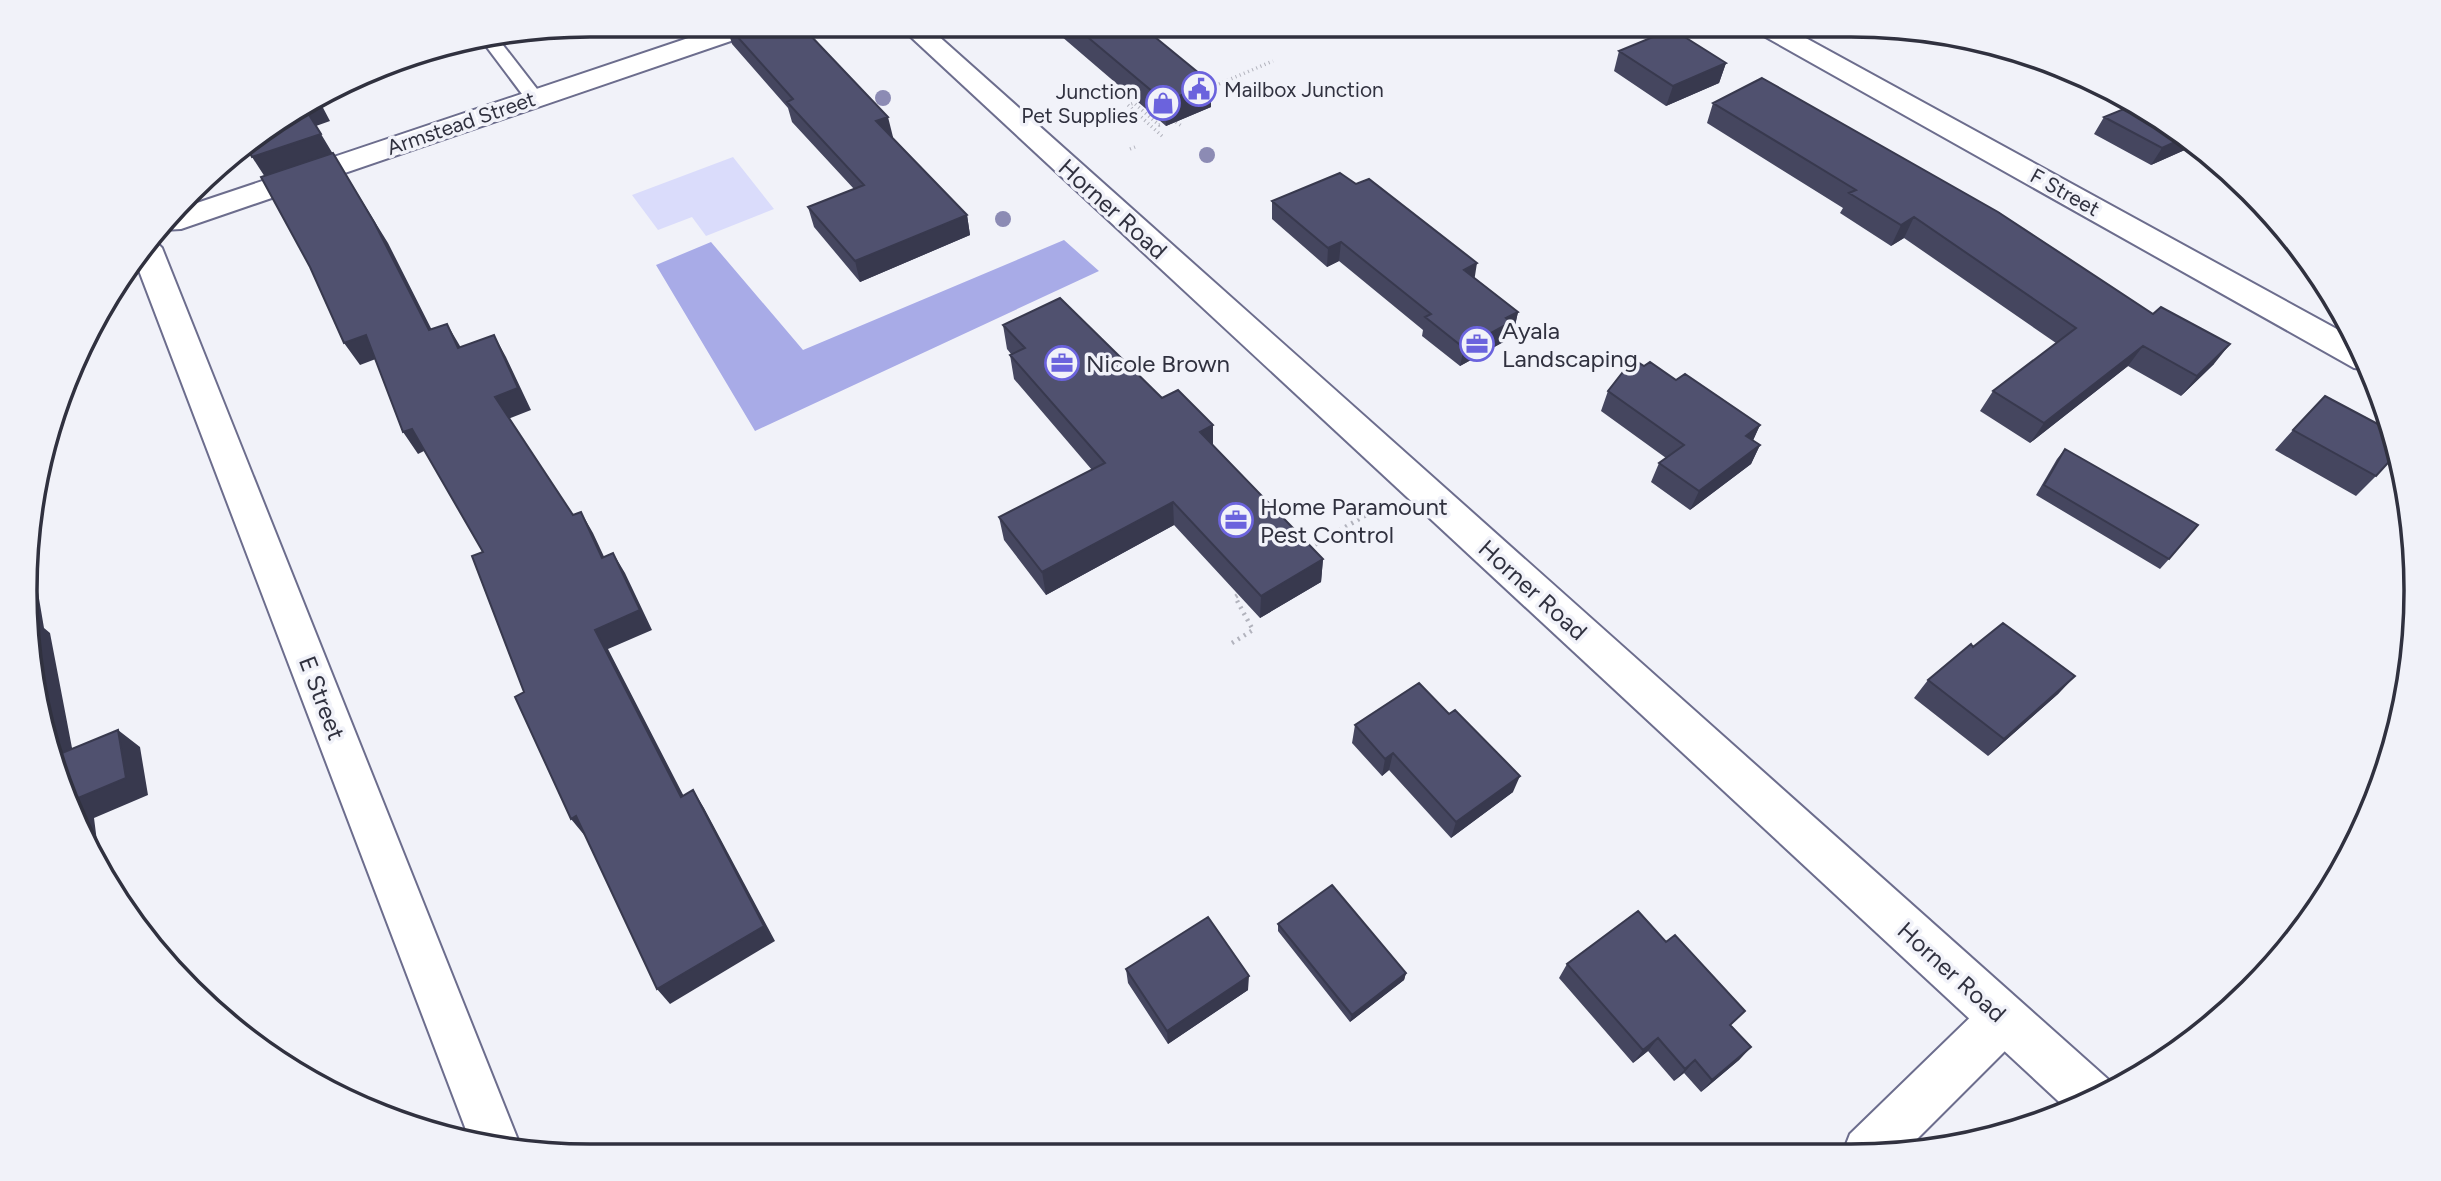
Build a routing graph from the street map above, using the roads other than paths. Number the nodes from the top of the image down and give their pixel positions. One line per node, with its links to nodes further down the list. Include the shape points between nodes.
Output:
1 (713, 37): 5 (street, Armstead Street)
2 (925, 37): 9 (street, Horner Road)
3 (1787, 37): 8 (street, F Street)
4 (494, 45): 5 (lane)
5 (535, 98): 6 (street, Armstead Street)
6 (180, 219)
7 (149, 256): 11 (street, E Street)
8 (2349, 351)
9 (2003, 1018): 10 (street, Horner Road); 12 (street)
10 (2084, 1092)
11 (494, 1136)
12 (1877, 1143)

